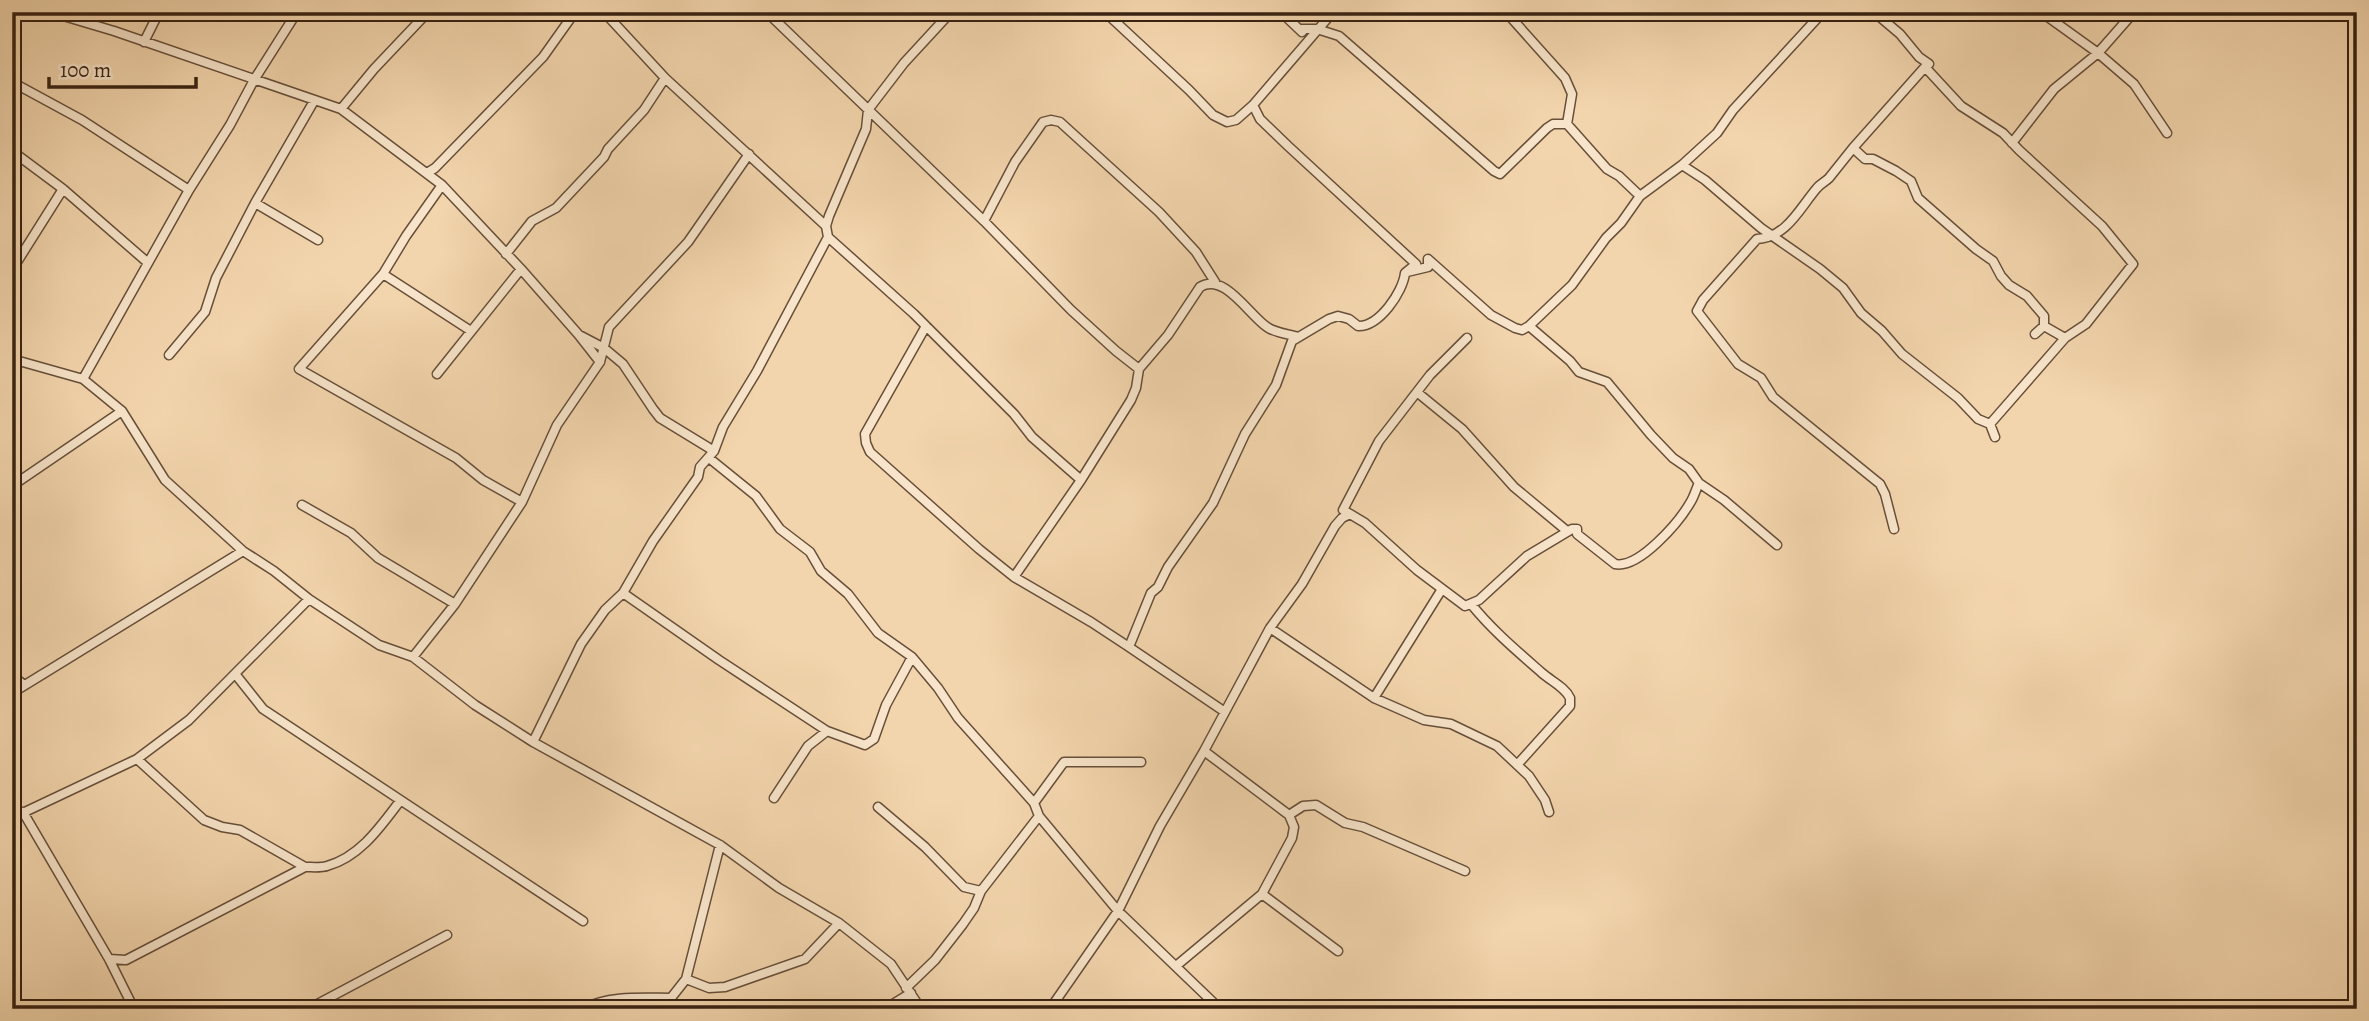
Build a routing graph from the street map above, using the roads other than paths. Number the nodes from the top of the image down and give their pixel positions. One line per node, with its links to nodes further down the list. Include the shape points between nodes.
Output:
1 (50, 12): 20 (street)
2 (159, 12): 20 (street)
3 (297, 12): 25 (street)
4 (428, 12): 29 (street)
5 (575, 12): 38 (street, via 542,57)
6 (604, 12): 24 (street)
7 (767, 12): 17 (street)
8 (951, 12): 30 (street)
9 (1105, 12): 28 (street, via 1213,115 1232,121)
10 (1281, 12): 18 (street)
11 (1333, 12): 19 (street)
12 (1506, 12): 31 (street, via 1565,78 1572,94)
13 (1823, 12): 37 (street, via 1733,110 1722,128)
14 (1874, 12): 23 (street, via 1928,64)
15 (2041, 12): 22 (street)
16 (2134, 12): 22 (street)
17 (778, 16): 30 (street)
18 (1302, 29): 19 (street); 21 (street)
19 (1317, 29): 21 (street); 31 (street, via 1339,36 1500,174 1547,128)
20 (144, 42): 25 (street)
21 (1307, 45): 28 (street)
22 (2098, 53): 32 (street, via 2134,84); 33 (street, via 2054,89)
23 (1925, 67): 33 (street, via 1961,106 1996,127); 34 (street)
24 (665, 78): 36 (street); 49 (street, via 604,157 556,208 532,221)
25 (254, 80): 27 (street); 41 (street)
26 (12, 82): 41 (street, via 82,120)
27 (314, 101): 29 (street); 43 (street)
28 (1253, 105): 53 (street, via 1260,119 1410,257 1416,264)
29 (341, 109): 38 (street)
30 (868, 110): 44 (street); 45 (street, via 866,129)
31 (1567, 124): 42 (street, via 1607,169)
32 (2167, 133)
33 (2012, 143): 64 (street, via 2102,226 2133,264 2087,324)
34 (1853, 148): 46 (street, via 1791,223); 58 (street, via 1865,159 1911,181 1918,198 2027,296 2044,316)
35 (12, 151): 40 (street)
36 (749, 154): 45 (street); 65 (street, via 688,242 609,327)
37 (1682, 165): 42 (street); 46 (street)
38 (427, 173): 39 (street)
39 (442, 184): 49 (street); 54 (street)
40 (63, 189): 50 (street); 52 (street)
41 (189, 190): 50 (street)
42 (1640, 196): 57 (street, via 1572,285)
43 (255, 203): 48 (street); 66 (street, via 216,278 205,312)
44 (984, 221): 55 (street, via 1015,162 1043,122 1060,122 1159,212 1196,252); 69 (street, via 1071,310)
45 (826, 226): 47 (street)
46 (1772, 235): 74 (street, via 1843,288 1902,354 1978,419); 83 (street, via 1757,239 1746,249 1697,311 1738,364 1761,378 1773,397 1880,484)
47 (828, 237): 56 (street); 76 (street)
48 (318, 240)
49 (506, 254): 51 (street)
50 (147, 262): 71 (street)
51 (521, 269): 59 (street); 60 (street)
52 (12, 270)
53 (1405, 273): 57 (street, via 1428,267 1428,259 1491,314 1522,330); 62 (street, via 1398,295 1375,321 1358,326 1338,316)
54 (383, 274): 59 (street); 80 (street, via 299,369 456,458)
55 (1214, 282): 62 (street, via 1268,328); 69 (street, via 1200,287)
56 (926, 326): 77 (street, via 1031,437); 87 (street, via 865,434 866,443 882,465)
57 (1529, 326): 78 (street, via 1579,372 1607,382 1651,435)
58 (2044, 326): 61 (street); 64 (street)
59 (471, 331): 70 (street)
60 (578, 334): 65 (street); 68 (street)
61 (2035, 334)
62 (1299, 337): 94 (street, via 1292,341 1276,385 1245,434 1213,502 1151,593)
63 (1467, 338): 72 (street, via 1430,374)
64 (2066, 338): 74 (street)
65 (604, 348): 68 (street); 76 (street, via 623,364 660,418)
66 (169, 355)
67 (12, 359): 71 (street)
68 (600, 362): 80 (street, via 557,425)
69 (1139, 369): 77 (street, via 1131,400)
70 (437, 374)
71 (83, 379): 73 (street)
72 (1418, 393): 82 (street, via 1379,441 1343,510); 84 (street)
73 (122, 411): 79 (street); 86 (street, via 165,480)
74 (1990, 424): 75 (street)
75 (1995, 437)
76 (711, 454): 89 (street); 96 (street, via 756,496 780,529 810,552 821,571 848,594 878,633)
77 (1081, 480): 87 (street)
78 (1699, 482): 84 (street, via 1674,524 1643,555 1626,563 1609,560 1577,534 1577,528); 85 (street)
79 (12, 486)
80 (522, 502): 91 (street)
81 (302, 505): 91 (street)
82 (1350, 514): 88 (street); 93 (street, via 1335,526)
83 (1894, 529)
84 (1567, 531): 92 (street, via 1527,556)
85 (1777, 545)
86 (243, 551): 90 (street); 99 (street)
87 (1014, 577): 94 (street)
88 (1442, 589): 92 (street, via 1465,606); 101 (street)
89 (623, 593): 103 (street); 104 (street, via 581,644)
90 (309, 599): 95 (street, via 379,645); 97 (street)
91 (454, 604): 95 (street)
92 (1471, 604): 108 (street, via 1570,698 1570,706)
93 (1270, 628): 101 (street); 102 (street)
94 (1129, 647): 102 (street)
95 (413, 657): 104 (street, via 475,705)
96 (912, 657): 103 (street, via 874,739 865,745); 111 (street, via 958,718)
97 (236, 675): 106 (street, via 189,720); 110 (street, via 263,709)
98 (12, 676): 99 (street)
99 (24, 685): 100 (street)
100 (12, 693)
101 (1374, 698): 108 (street, via 1424,720 1451,723 1497,746)
102 (1225, 712): 105 (street)
103 (828, 731): 109 (street, via 808,746)
104 (533, 741): 118 (street)
105 (1204, 751): 115 (street); 123 (street)
106 (137, 759): 113 (street); 119 (street, via 204,820 240,830)
107 (1141, 762): 111 (street, via 1064,762)
108 (1517, 765): 114 (street, via 1529,776)
109 (774, 798)
110 (400, 801): 119 (street, via 373,837 353,853 327,866); 124 (street)
111 (1034, 803): 116 (street)
112 (878, 807): 121 (street, via 964,887)
113 (23, 811): 117 (street); 128 (street)
114 (1549, 812)
115 (1289, 815): 120 (street, via 1303,806 1316,805 1345,823); 122 (street, via 1292,838)
116 (1039, 816): 121 (street); 123 (street)
117 (12, 818)
118 (720, 845): 125 (street); 130 (street)
119 (305, 867): 128 (street, via 126,960)
120 (1465, 871)
121 (981, 891): 131 (street, via 956,933)
122 (1262, 894): 127 (street); 129 (street)
123 (1118, 911): 129 (street); 139 (street)
124 (583, 921)
125 (838, 923): 130 (street, via 805,959 725,987 699,986); 131 (street, via 891,964)
126 (447, 935): 134 (street)
127 (1338, 951)
128 (109, 959): 133 (street)
129 (1177, 966): 140 (street)
130 (686, 979): 132 (street)
131 (909, 991): 137 (street); 138 (street)
132 (671, 998): 135 (street, via 619,999); 136 (street)
133 (134, 1009)
134 (308, 1009)
135 (583, 1009)
136 (670, 1009)
137 (885, 1009)
138 (921, 1009)
139 (1050, 1009)
140 (1220, 1009)

